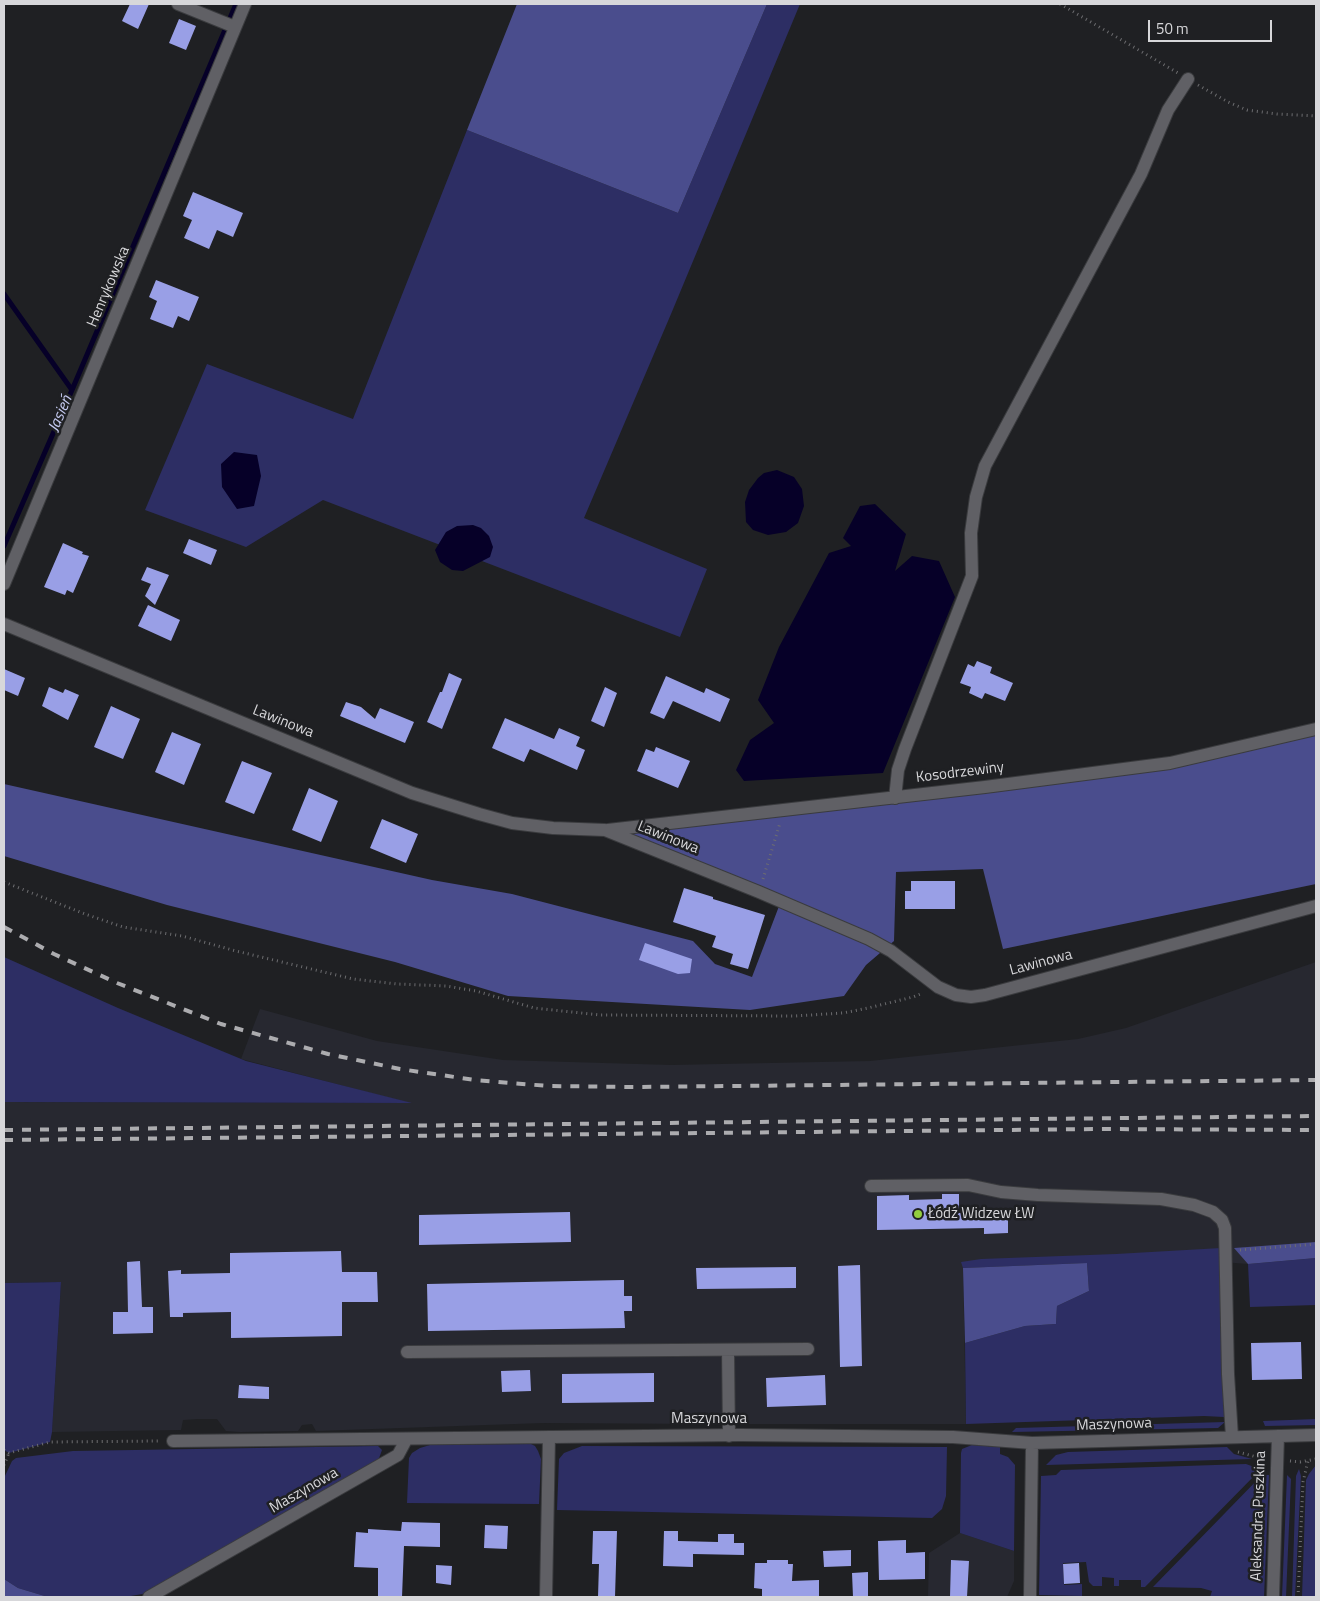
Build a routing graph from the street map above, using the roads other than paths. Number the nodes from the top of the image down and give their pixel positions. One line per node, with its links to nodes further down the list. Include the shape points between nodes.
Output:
1 (178, 4): 3 (street)
2 (244, 4): 3 (street, Henrykowska)
3 (234, 27): 5 (street, Henrykowska)
4 (1188, 79): 8 (street, via 1168,110 1141,174 985,466 971,533 972,576 905,749 898,770)
5 (4, 584)
6 (4, 624): 9 (street, Lawinowa, via 412,793 512,823)
7 (1316, 729): 8 (street, Kosodrzewiny, via 1170,763)
8 (895, 798): 9 (street, Kosodrzewiny)
9 (605, 830): 10 (street, Lawinowa, via 760,892 884,947 938,987 971,997)
10 (1316, 906)
11 (871, 1186): 19 (street, via 968,1185 1038,1195 1140,1198 1180,1202 1213,1212 1225,1228)
12 (808, 1349): 13 (street)
13 (728, 1350): 14 (street); 16 (street)
14 (407, 1352)
15 (1316, 1435): 17 (street, Maszynowa)
16 (729, 1436): 18 (street, Maszynowa); 22 (street, Maszynowa, via 953,1437)
17 (1278, 1436): 19 (street, Maszynowa); 26 (street, Aleksandra Puszkina)
18 (548, 1437): 20 (street, Maszynowa); 24 (street)
19 (1232, 1437): 22 (street, Maszynowa)
20 (406, 1440): 21 (street); 23 (street, Maszynowa, via 398,1455)
21 (173, 1441)
22 (1032, 1443): 25 (street)
23 (149, 1597)
24 (546, 1597)
25 (1030, 1597)
26 (1273, 1597)

